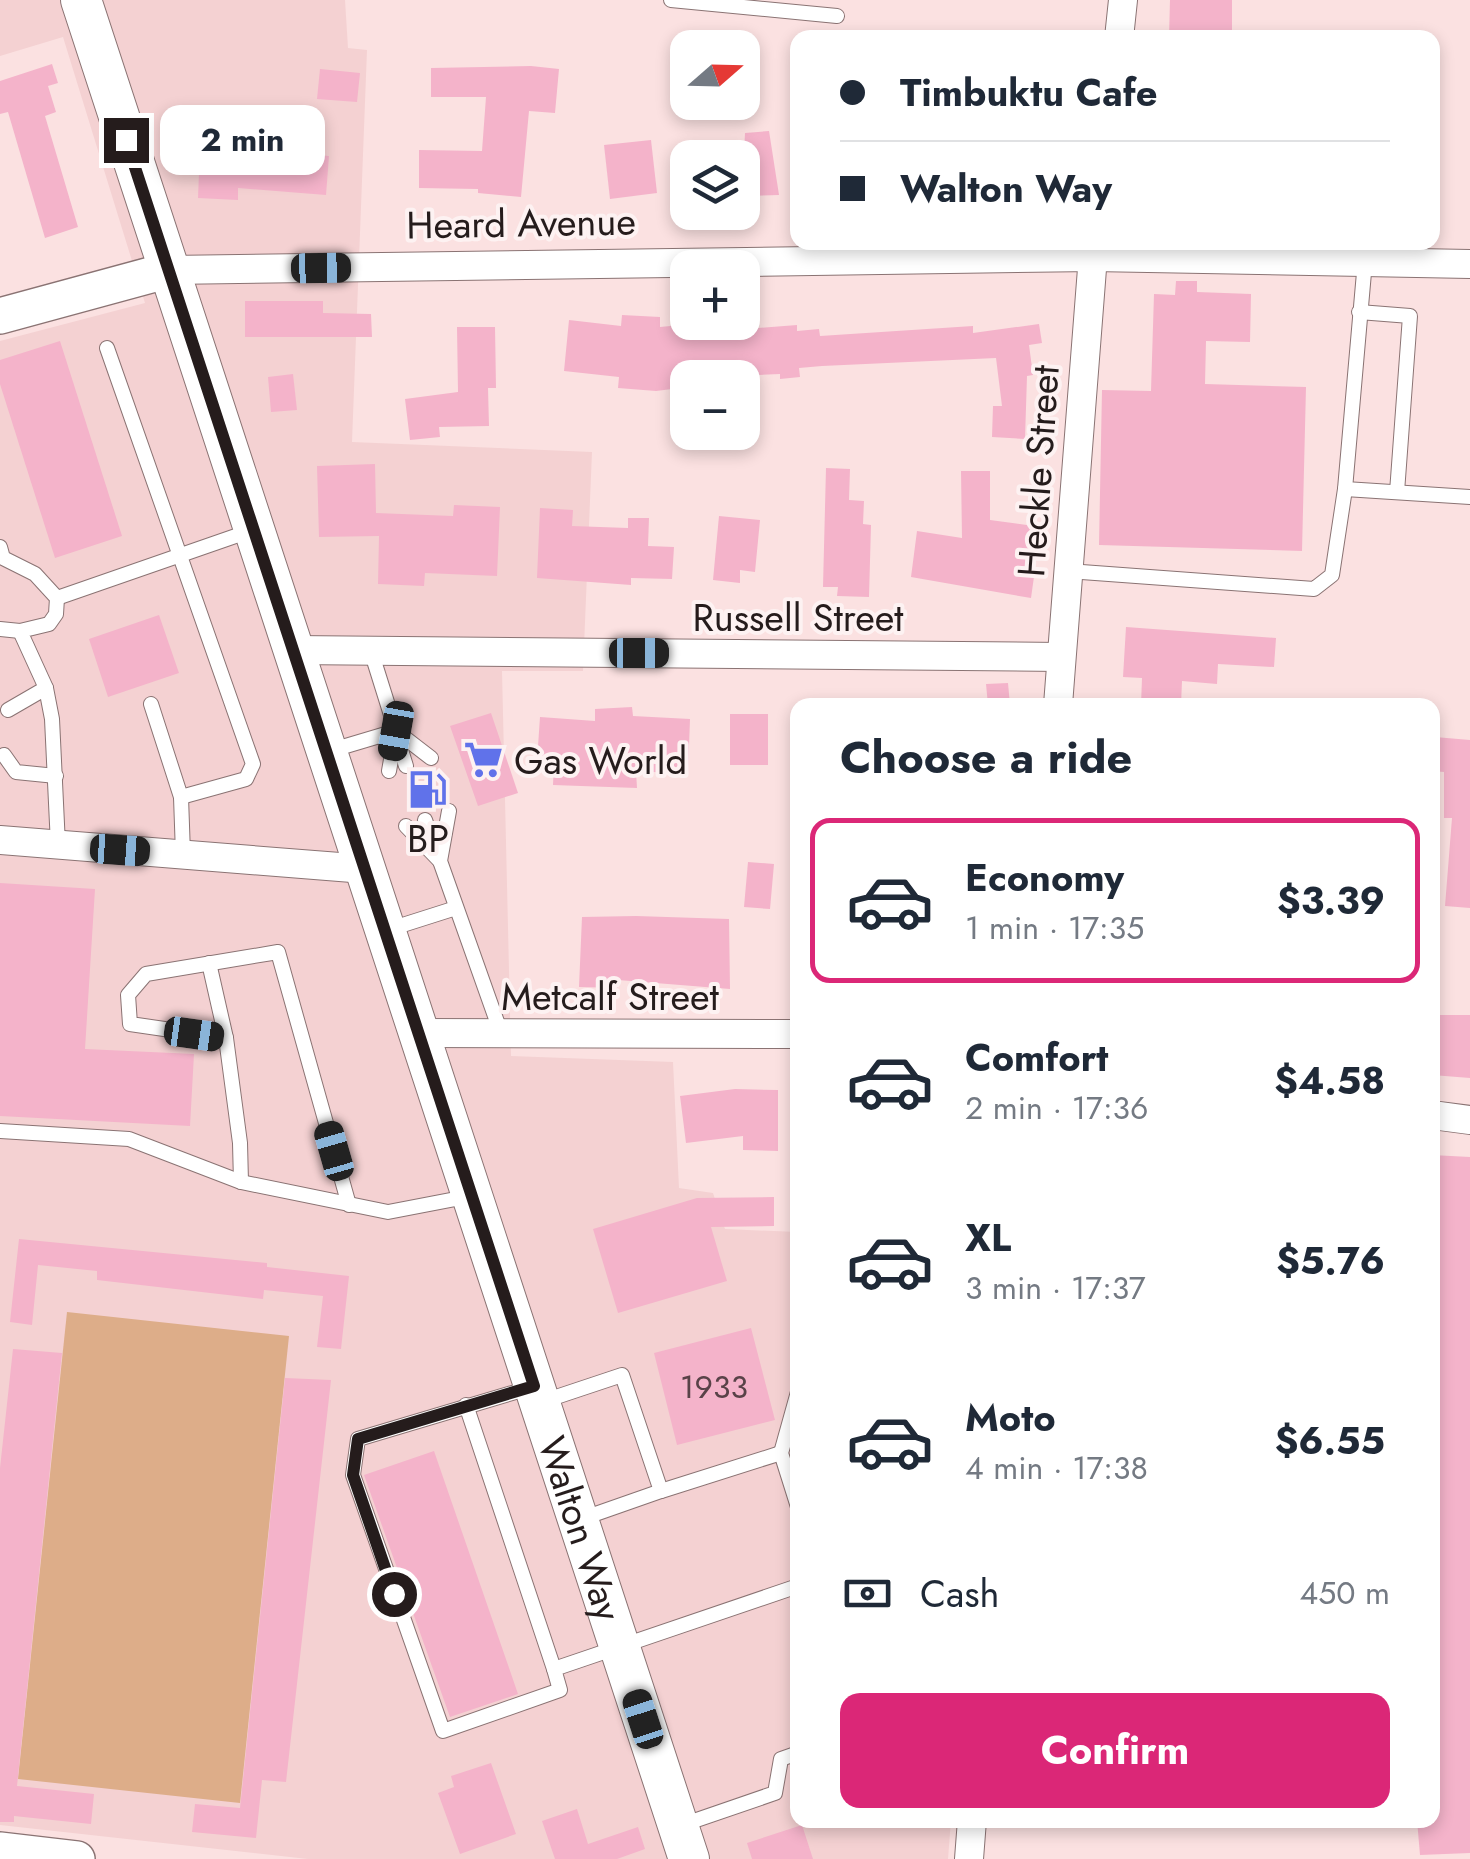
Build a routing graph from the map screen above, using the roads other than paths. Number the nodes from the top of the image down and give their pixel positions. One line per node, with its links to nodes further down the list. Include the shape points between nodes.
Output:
1 (81, 0): 9 (main road, Walton Way)
2 (671, 0): 4 (lane)
3 (1123, 0): 5 (street)
4 (837, 16)
5 (1120, 30)
6 (1093, 250): 7 (street, Heard Avenue); 9 (street, Heard Avenue); 19 (street, Heckle Street)
7 (1365, 260): 8 (street, Heard Avenue); 10 (lane)
8 (1470, 264)
9 (169, 270): 11 (street, Heard Avenue); 16 (main road, Walton Way)
10 (1359, 312): 13 (lane); 14 (lane, via 1410,316)
11 (0, 316)
12 (107, 348): 18 (lane)
13 (1345, 488): 14 (lane); 19 (lane, via 1332,575 1314,589)
14 (1397, 492): 15 (lane)
15 (1470, 496)
16 (254, 529): 18 (lane); 23 (main road, Walton Way)
17 (2, 552): 20 (lane)
18 (178, 556): 20 (lane); 37 (lane, via 253,764 246,779)
19 (1068, 570): 25 (street, Heckle Street)
20 (57, 598): 22 (lane, via 50,624)
21 (0, 628): 22 (lane)
22 (20, 630): 26 (lane)
23 (293, 650): 24 (street, Russell Street); 31 (main road, Walton Way)
24 (371, 651): 25 (street, Russell Street); 30 (lane)
25 (1062, 656): 27 (street, Heckle Street)
26 (46, 688): 29 (lane); 36 (lane)
27 (1059, 698)
28 (150, 704): 37 (lane)
29 (8, 710)
30 (396, 731): 31 (lane); 33 (lane); 34 (lane); 35 (lane)
31 (327, 752): 45 (main road, Walton Way)
32 (4, 755): 36 (lane, via 16,772)
33 (431, 758)
34 (406, 766)
35 (389, 772)
36 (56, 776): 42 (lane)
37 (181, 796): 43 (lane)
38 (449, 811): 44 (lane)
39 (425, 820): 44 (lane)
40 (406, 826): 44 (lane)
41 (0, 840): 42 (street)
42 (58, 845): 43 (street)
43 (183, 854): 45 (street)
44 (440, 861): 46 (lane)
45 (365, 870): 47 (main road, Walton Way)
46 (456, 908): 47 (lane); 50 (lane)
47 (386, 931): 49 (main road, Walton Way)
48 (209, 964): 52 (lane); 52 (lane, via 146,974 128,995 130,1024); 58 (lane, via 278,952)
49 (421, 1033): 50 (street, Metcalf Street); 57 (main road, Walton Way)
50 (501, 1033): 51 (street, Metcalf Street)
51 (790, 1034)
52 (226, 1038): 56 (lane)
53 (1440, 1116): 54 (street)
54 (1470, 1120)
55 (0, 1131): 56 (lane, via 128,1139)
56 (241, 1182): 58 (lane)
57 (472, 1196): 58 (lane, via 388,1212); 59 (main road, Walton Way)
58 (350, 1206)
59 (537, 1394): 60 (lane); 64 (lane, via 622,1375); 65 (main road, Walton Way)
60 (466, 1405): 68 (lane); 68 (lane, via 358,1439 353,1475 443,1732 560,1690)
61 (790, 1422): 62 (lane)
62 (782, 1453): 63 (lane); 64 (lane)
63 (790, 1480)
64 (661, 1491): 65 (lane)
65 (578, 1520): 67 (main road, Walton Way)
66 (790, 1589): 67 (lane)
67 (620, 1647): 68 (lane); 71 (main road, Walton Way)
68 (554, 1669)
69 (790, 1756): 71 (lane, via 781,1759 775,1793)
70 (971, 1828): 74 (street)
71 (684, 1843)
72 (0, 1850): 73 (street)
73 (77, 1859)
74 (969, 1859)

